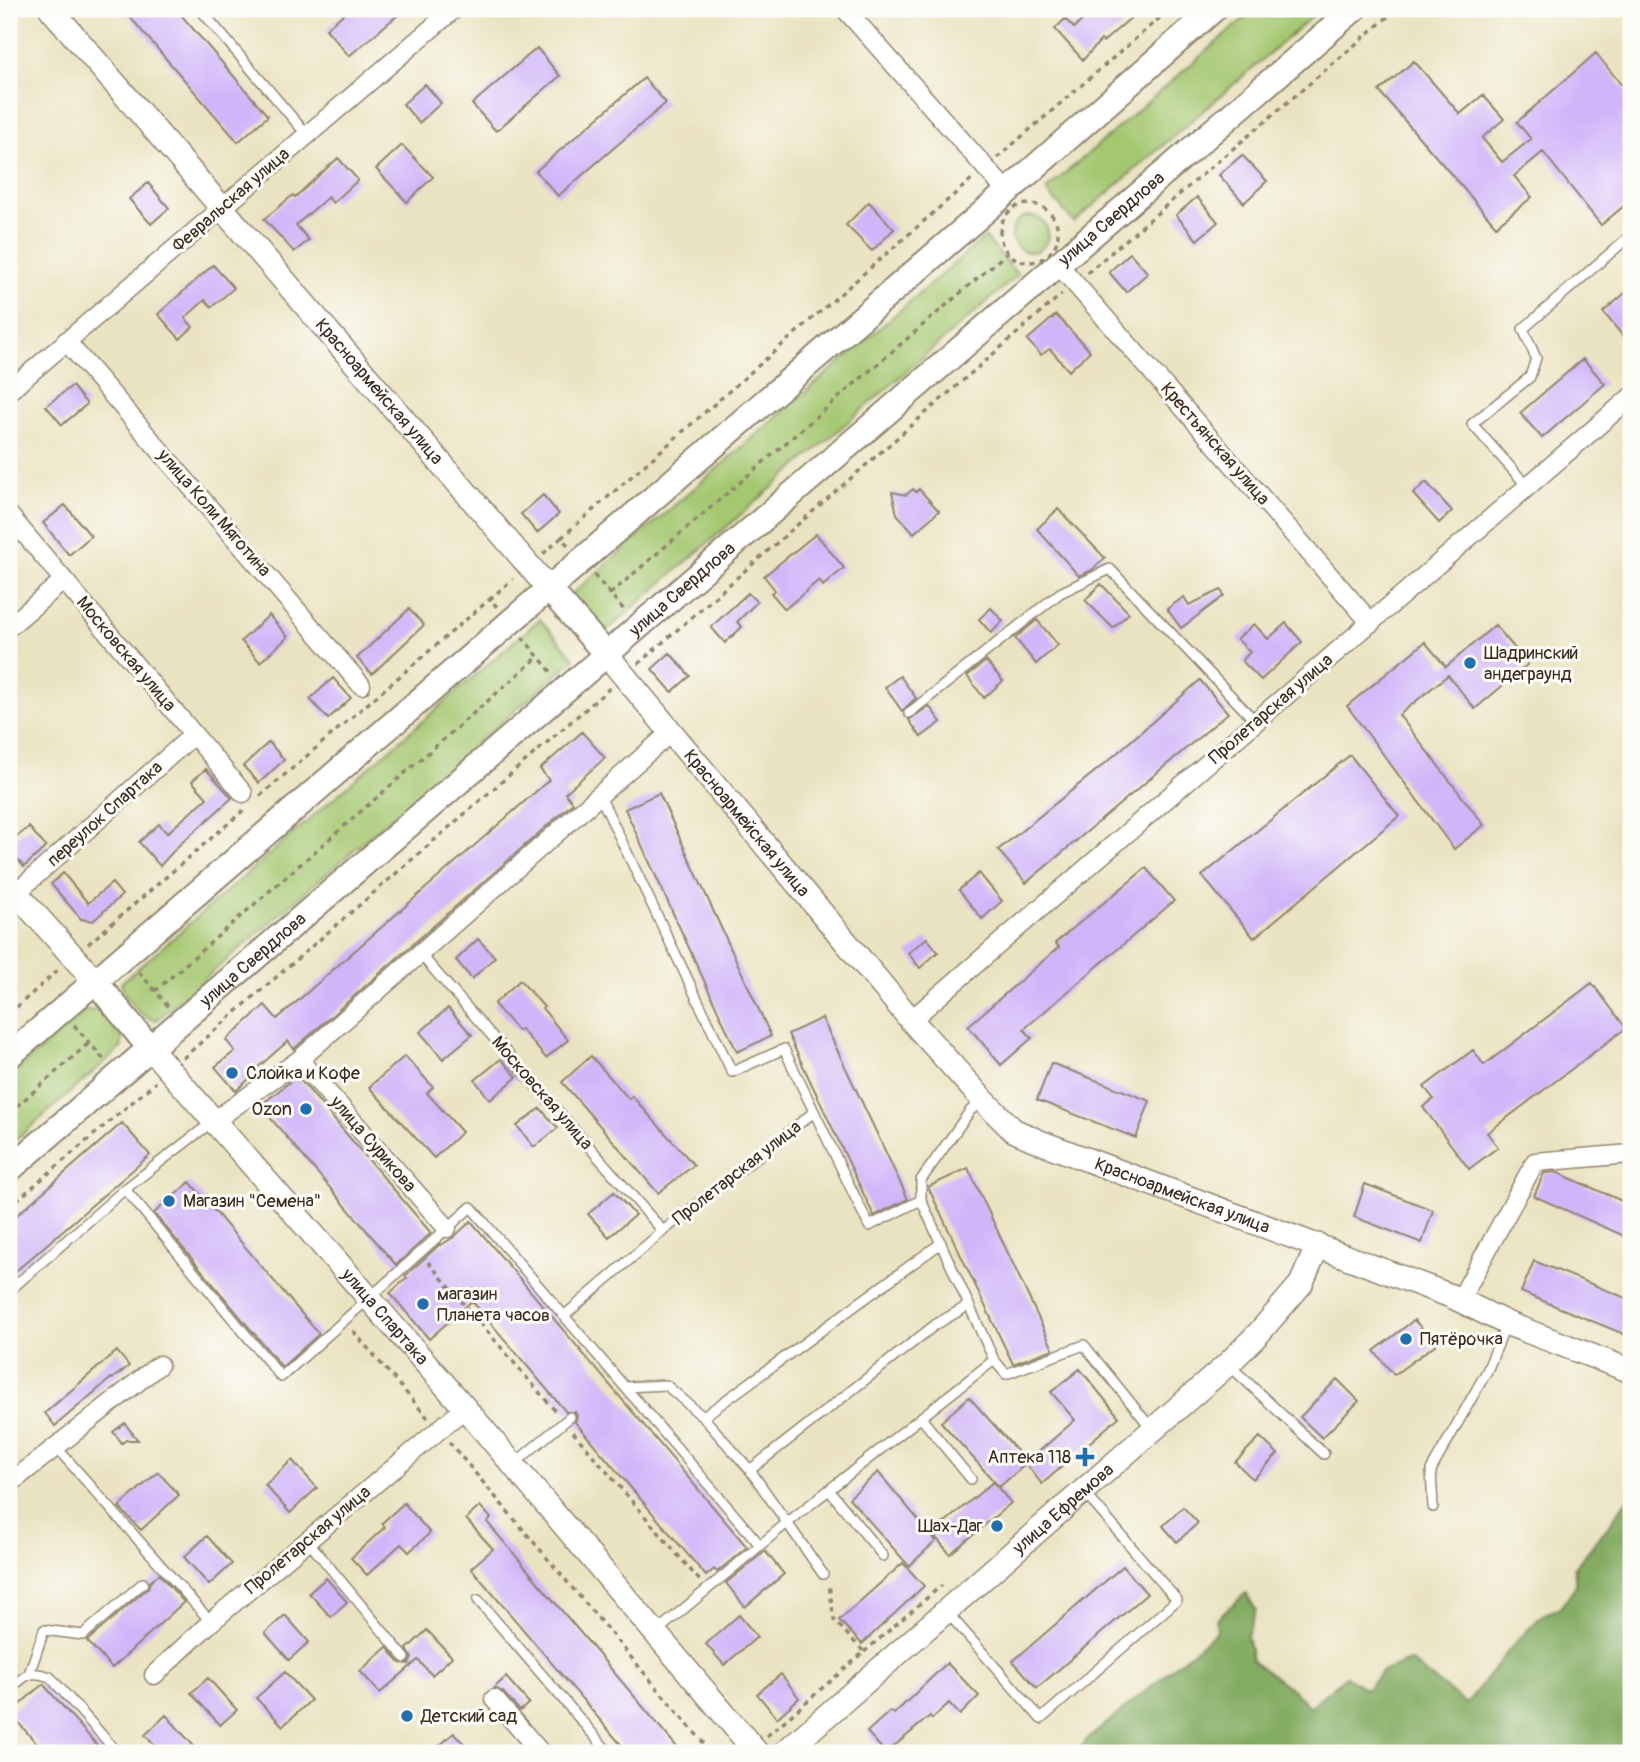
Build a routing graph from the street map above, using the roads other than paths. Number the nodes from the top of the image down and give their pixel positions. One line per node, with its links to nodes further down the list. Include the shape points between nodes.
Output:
1 (51, 9): 9 (street, Красноармейская улица)
2 (200, 9): 7 (lane)
3 (845, 9): 8 (street)
4 (1354, 9): 11 (main road, улица Свердлова)
5 (447, 11): 7 (street, Февральская улица)
6 (1203, 12): 8 (main road)
7 (307, 135): 9 (street, Февральская улица)
8 (1007, 192): 18 (main road)
9 (222, 207): 12 (street, Февральская улица); 18 (street, Красноармейская улица)
10 (1631, 235): 15 (lane, via 1523,329 1536,358 1530,377 1472,424)
11 (1058, 264): 19 (street, Крестьянская улица); 21 (main road, улица Свердлова)
12 (66, 341): 13 (street, Февральская улица); 22 (street, улица Коли Мяготина)
13 (9, 391)
14 (1631, 397): 15 (street, Пролетарская улица)
15 (1528, 486): 19 (street, Пролетарская улица)
16 (9, 514): 17 (street, Московская улица)
17 (64, 580): 20 (street); 26 (street, Московская улица)
18 (550, 589): 21 (main road, Красноармейская улица); 31 (main road)
19 (1371, 623): 24 (street, Пролетарская улица)
20 (9, 627)
21 (606, 654): 25 (street, Красноармейская улица); 33 (main road, улица Свердлова)
22 (361, 685)
23 (909, 713): 24 (lane, via 1060,593 1111,569)
24 (1256, 722): 32 (street, Пролетарская улица)
25 (670, 733): 28 (street); 32 (street, Красноармейская улица)
26 (193, 735): 27 (street, Московская улица); 29 (street, переулок Спартака)
27 (243, 793)
28 (600, 796): 30 (street); 37 (lane, via 732,1072 784,1049)
29 (12, 889): 31 (street, улица Спартака)
30 (421, 955): 35 (street); 44 (lane, Московская улица)
31 (95, 981): 33 (main road, улица Спартака); 34 (main road)
32 (911, 1020): 36 (street, Красноармейская улица)
33 (150, 1048): 38 (street, улица Спартака); 40 (main road, улица Свердлова)
34 (9, 1056)
35 (299, 1060): 38 (street); 43 (street, улица Сурикова)
36 (983, 1100): 42 (lane, via 970,1111 921,1180); 46 (street, Красноармейская улица, via 1013,1130 1040,1143)
37 (814, 1112): 42 (lane, via 869,1226); 44 (lane, Пролетарская улица)
38 (214, 1121): 41 (lane); 48 (street, улица Спартака)
39 (1631, 1154): 49 (street, via 1535,1162)
40 (9, 1170)
41 (125, 1189): 47 (lane); 48 (lane, via 281,1377)
42 (921, 1200): 45 (lane)
43 (447, 1228): 48 (lane); 51 (lane, via 471,1207)
44 (663, 1231): 51 (lane, Пролетарская улица)
45 (941, 1243): 50 (lane); 60 (lane)
46 (1318, 1245): 49 (street, Красноармейская улица); 54 (street, улица Ефремова, via 1301,1284)
47 (9, 1291)
48 (368, 1298): 58 (street, улица Спартака)
49 (1460, 1300): 52 (street, Красноармейская улица)
50 (969, 1305): 53 (lane); 66 (lane, via 935,1325)
51 (564, 1316): 57 (lane, via 613,1380)
52 (1506, 1323): 56 (street, Красноармейская улица); 71 (lane, via 1487,1371 1431,1470)
53 (994, 1360): 61 (lane); 62 (lane, via 1006,1374 1084,1345)
54 (1228, 1364): 62 (street, улица Ефремова); 64 (lane)
55 (159, 1365): 63 (street)
56 (1631, 1371)
57 (626, 1387): 60 (lane, via 666,1385); 74 (lane)
58 (465, 1408): 65 (street, улица Спартака); 73 (street, Пролетарская улица)
59 (570, 1417): 65 (lane)
60 (703, 1417): 66 (lane)
61 (920, 1418): 67 (lane); 69 (lane)
62 (1153, 1430): 70 (street, улица Ефремова)
63 (56, 1447): 68 (street); 80 (lane)
64 (1324, 1454)
65 (513, 1465): 81 (street, улица Спартака)
66 (750, 1470): 72 (lane)
67 (971, 1479)
68 (9, 1484)
69 (829, 1490): 72 (lane); 75 (lane)
70 (1083, 1491): 79 (street, улица Ефремова); 79 (lane, via 1177,1600 1041,1718)
71 (1433, 1507)
72 (788, 1522): 74 (lane); 76 (lane)
73 (307, 1540): 80 (street, Пролетарская улица); 82 (lane)
74 (760, 1545): 81 (lane)
75 (883, 1556)
76 (823, 1574)
77 (143, 1583): 83 (lane, via 83,1635 44,1630)
78 (478, 1600): 90 (lane)
79 (946, 1611): 91 (street, улица Ефремова)
80 (211, 1622): 84 (street, Пролетарская улица)
81 (655, 1633): 87 (street, улица Спартака)
82 (405, 1658)
83 (29, 1674): 85 (lane); 88 (lane, via 50,1677)
84 (154, 1675)
85 (9, 1691)
86 (495, 1699): 89 (street)
87 (755, 1751)
88 (118, 1753)
89 (541, 1753)
90 (609, 1753)
91 (784, 1753)

